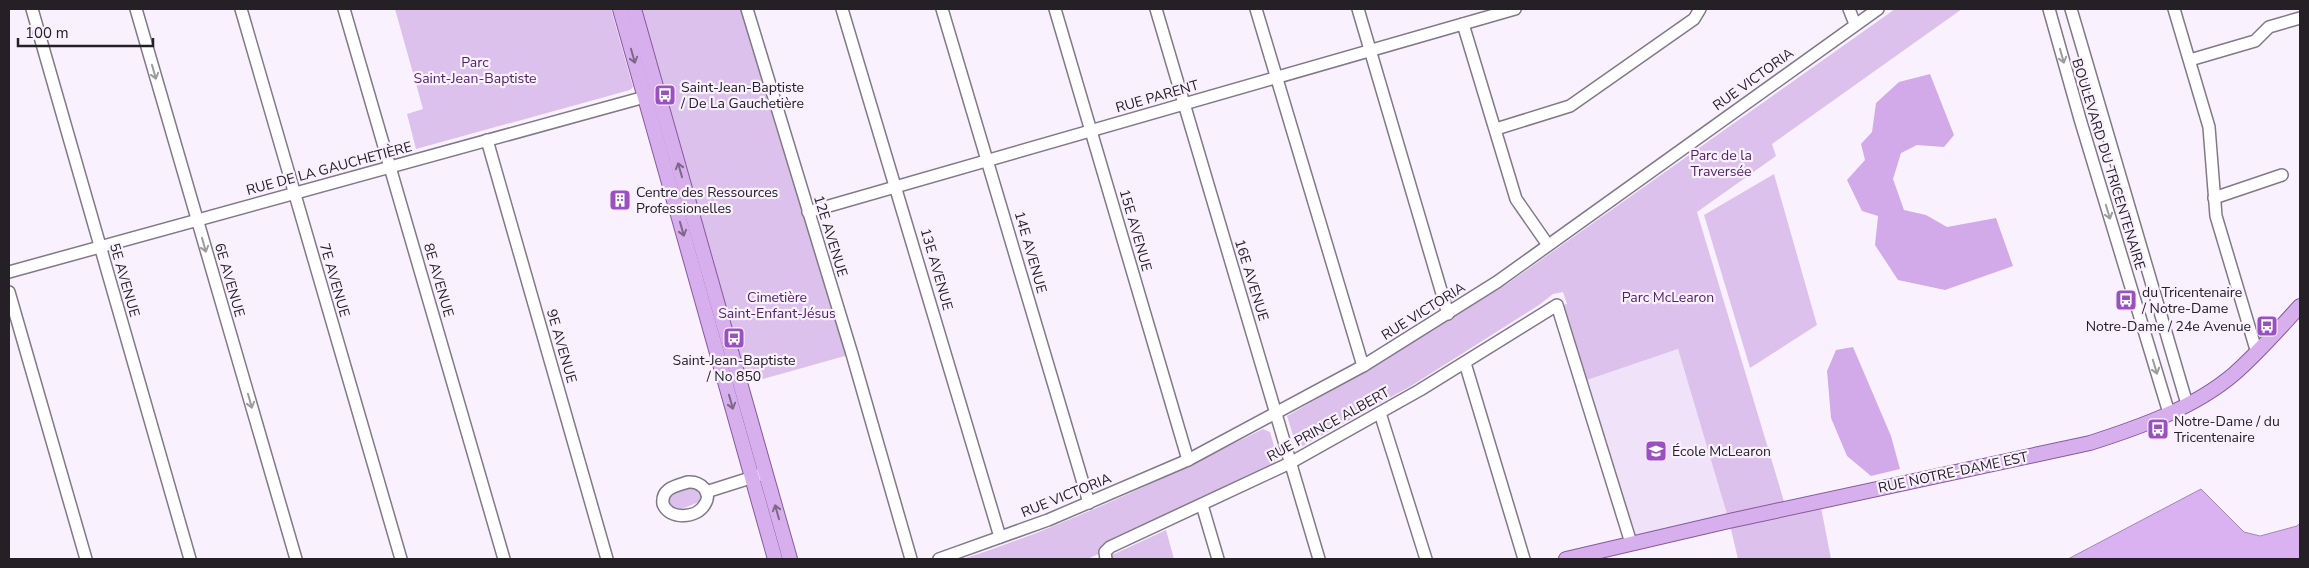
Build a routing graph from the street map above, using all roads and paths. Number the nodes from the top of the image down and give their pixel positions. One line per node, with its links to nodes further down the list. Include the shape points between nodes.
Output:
1 (32, 9): 43 (street, 5E AVENUE)
2 (136, 9): 41 (street, 6E AVENUE, one-way to 41)
3 (241, 9): 38 (street, 7E AVENUE)
4 (344, 9): 35 (street, 8E AVENUE)
5 (620, 9): 27 (main road, one-way to 27)
6 (634, 9): 27 (main road)
7 (747, 9): 40 (street, 12E AVENUE)
8 (842, 9): 37 (street, 13E AVENUE)
9 (942, 9): 34 (street, 14E AVENUE)
10 (1055, 9): 32 (street, 15E AVENUE)
11 (1156, 9): 28 (street, 16E AVENUE)
12 (1256, 9): 26 (street)
13 (1358, 9): 24 (street)
14 (1515, 9): 22 (street, RUE PARENT)
15 (1700, 9): 31 (street, via 1689,23 1570,106)
16 (1849, 9): 23 (street)
17 (1878, 9): 23 (street, RUE VICTORIA)
18 (2049, 9): 30 (street, BOULEVARD DU TRICENTENAIRE, one-way to 30)
19 (2071, 9): 29 (street, BOULEVARD DU TRICENTENAIRE)
20 (2174, 9): 25 (street)
21 (2300, 18): 25 (street, via 2269,27 2255,41)
22 (1463, 24): 24 (street, RUE PARENT); 31 (street)
23 (1855, 24): 42 (street, RUE VICTORIA)
24 (1370, 52): 26 (street, RUE PARENT); 47 (street)
25 (2190, 60): 39 (street, via 2209,127)
26 (1277, 79): 28 (street, RUE PARENT); 50 (street)
27 (652, 95): 33 (street, RUE DE LA GAUCHETIÈRE); 55 (main road, one-way to 27); 56 (main road, one-way to 56)
28 (1184, 104): 32 (street, RUE PARENT); 52 (street, 16E AVENUE)
29 (2100, 113): 30 (street); 51 (street, BOULEVARD DU TRICENTENAIRE)
30 (2080, 119): 54 (street, BOULEVARD DU TRICENTENAIRE, one-way to 54)
31 (1496, 129): 42 (street, via 1516,199)
32 (1091, 131): 34 (street, RUE PARENT); 57 (street, 15E AVENUE)
33 (487, 140): 35 (street, RUE DE LA GAUCHETIÈRE); 72 (street, 9E AVENUE)
34 (988, 159): 37 (street, RUE PARENT); 62 (street, 14E AVENUE)
35 (390, 167): 38 (street, RUE DE LA GAUCHETIÈRE); 71 (street, 8E AVENUE)
36 (2282, 175): 39 (street)
37 (897, 186): 40 (street, RUE PARENT); 64 (street, 13E AVENUE)
38 (294, 193): 41 (street, RUE DE LA GAUCHETIÈRE); 70 (street, 7E AVENUE)
39 (2214, 198): 48 (street, via 2216,216)
40 (808, 212): 75 (street, 12E AVENUE)
41 (197, 220): 43 (street, RUE DE LA GAUCHETIÈRE); 69 (street, 6E AVENUE, one-way to 69)
42 (1548, 245): 47 (street, RUE VICTORIA)
43 (100, 246): 44 (street, RUE DE LA GAUCHETIÈRE); 68 (street, 5E AVENUE)
44 (9, 272)
45 (9, 292): 67 (street)
46 (2300, 306): 48 (main road, RUE NOTRE-DAME EST)
47 (1448, 314): 50 (street, RUE VICTORIA)
48 (2257, 353): 51 (main road, RUE NOTRE-DAME EST, via 2232,376)
49 (1465, 363): 53 (street, RUE PRINCE ALBERT); 65 (street, RUE PRINCE ALBERT, via 1557,305); 80 (street)
50 (1363, 366): 52 (street, RUE VICTORIA)
51 (2187, 404): 54 (main road, RUE NOTRE-DAME EST)
52 (1276, 413): 57 (street, RUE VICTORIA); 58 (street, 16E AVENUE)
53 (1380, 413): 58 (street, RUE PRINCE ALBERT); 79 (street)
54 (2169, 413): 65 (main road, RUE NOTRE-DAME EST, via 2135,429 2090,443)
55 (751, 418): 56 (main road); 59 (main road)
56 (736, 421): 60 (main road)
57 (1188, 460): 62 (street, RUE VICTORIA)
58 (1290, 462): 63 (street, RUE PRINCE ALBERT); 78 (street, 16E AVENUE)
59 (766, 473): 60 (street); 74 (main road, one-way to 59)
60 (752, 478): 61 (street); 73 (main road)
61 (706, 492)
62 (1089, 503): 64 (street, RUE VICTORIA)
63 (1202, 505): 66 (street, RUE PRINCE ALBERT, via 1110,547); 77 (street)
64 (1000, 538): 76 (street, RUE VICTORIA)
65 (1631, 542): 81 (main road, RUE NOTRE-DAME EST)
66 (1105, 556)
67 (86, 559)
68 (190, 559)
69 (296, 559)
70 (401, 559)
71 (504, 559)
72 (608, 559)
73 (775, 559)
74 (790, 559)
75 (911, 559)
76 (938, 559)
77 (1218, 559)
78 (1320, 559)
79 (1426, 559)
80 (1524, 559)
81 (1566, 559)

